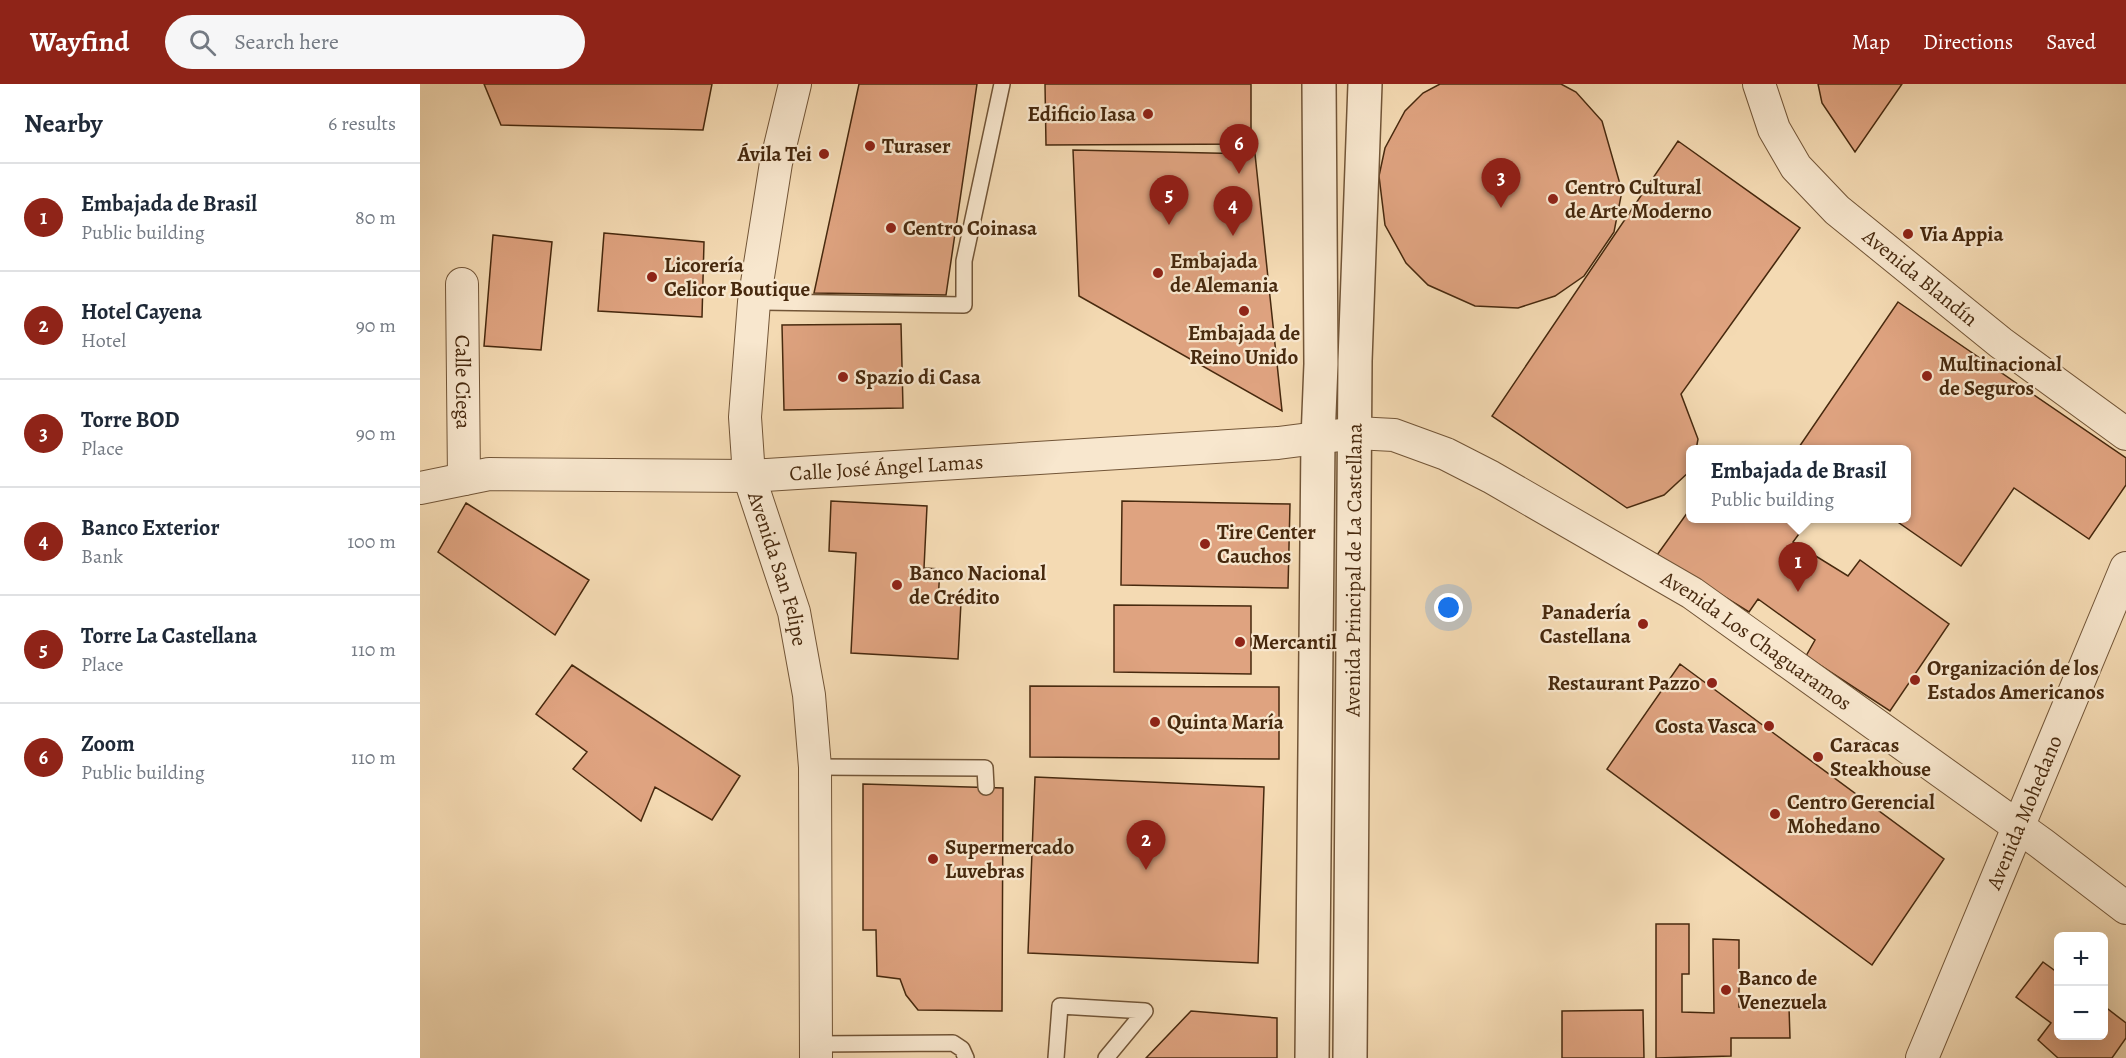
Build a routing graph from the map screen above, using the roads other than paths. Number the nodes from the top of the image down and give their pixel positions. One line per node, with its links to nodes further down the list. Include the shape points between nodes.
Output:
1 (795, 84): 7 (street, Avenida San Felipe, via 776,163)
2 (1002, 84): 7 (lane, via 964,261 964,305)
3 (1319, 84): 10 (street, Avenida Principal de La Castellana)
4 (1365, 84): 8 (street, Avenida Principal de La Castellana)
5 (1759, 84): 9 (street, Avenida Blandín, via 1774,129 1796,167 1837,210 2001,343)
6 (462, 284): 12 (street, Calle Ciega)
7 (754, 302): 11 (street, Avenida San Felipe, via 745,417)
8 (1356, 433): 10 (street, Avenida Los Chaguaramos); 17 (street, Avenida Los Chaguaramos, via 1394,435 1446,454 1692,593); 25 (street, Avenida Principal de La Castellana)
9 (2126, 434)
10 (1318, 439): 11 (street, Calle José Ángel Lamas); 24 (street, Avenida Principal de La Castellana)
11 (749, 476): 12 (street, Calle José Ángel Lamas, via 504,474); 15 (street, Avenida San Felipe, via 794,612 810,695)
12 (464, 479): 13 (street, Calle José Ángel Lamas)
13 (420, 488)
14 (2126, 568): 17 (street, Avenida Mohedano)
15 (815, 767): 16 (lane, via 985,768); 19 (street, Avenida San Felipe)
16 (986, 787)
17 (2018, 829): 18 (street, Avenida Los Chaguaramos); 26 (street, Avenida Mohedano)
18 (2126, 908)
19 (816, 1051): 20 (lane)
20 (880, 1051): 21 (lane, via 952,1043 962,1049)
21 (966, 1058)
22 (1056, 1058): 23 (lane, via 1060,1006 1145,1011)
23 (1106, 1058)
24 (1312, 1058)
25 (1350, 1058)
26 (1922, 1058)

